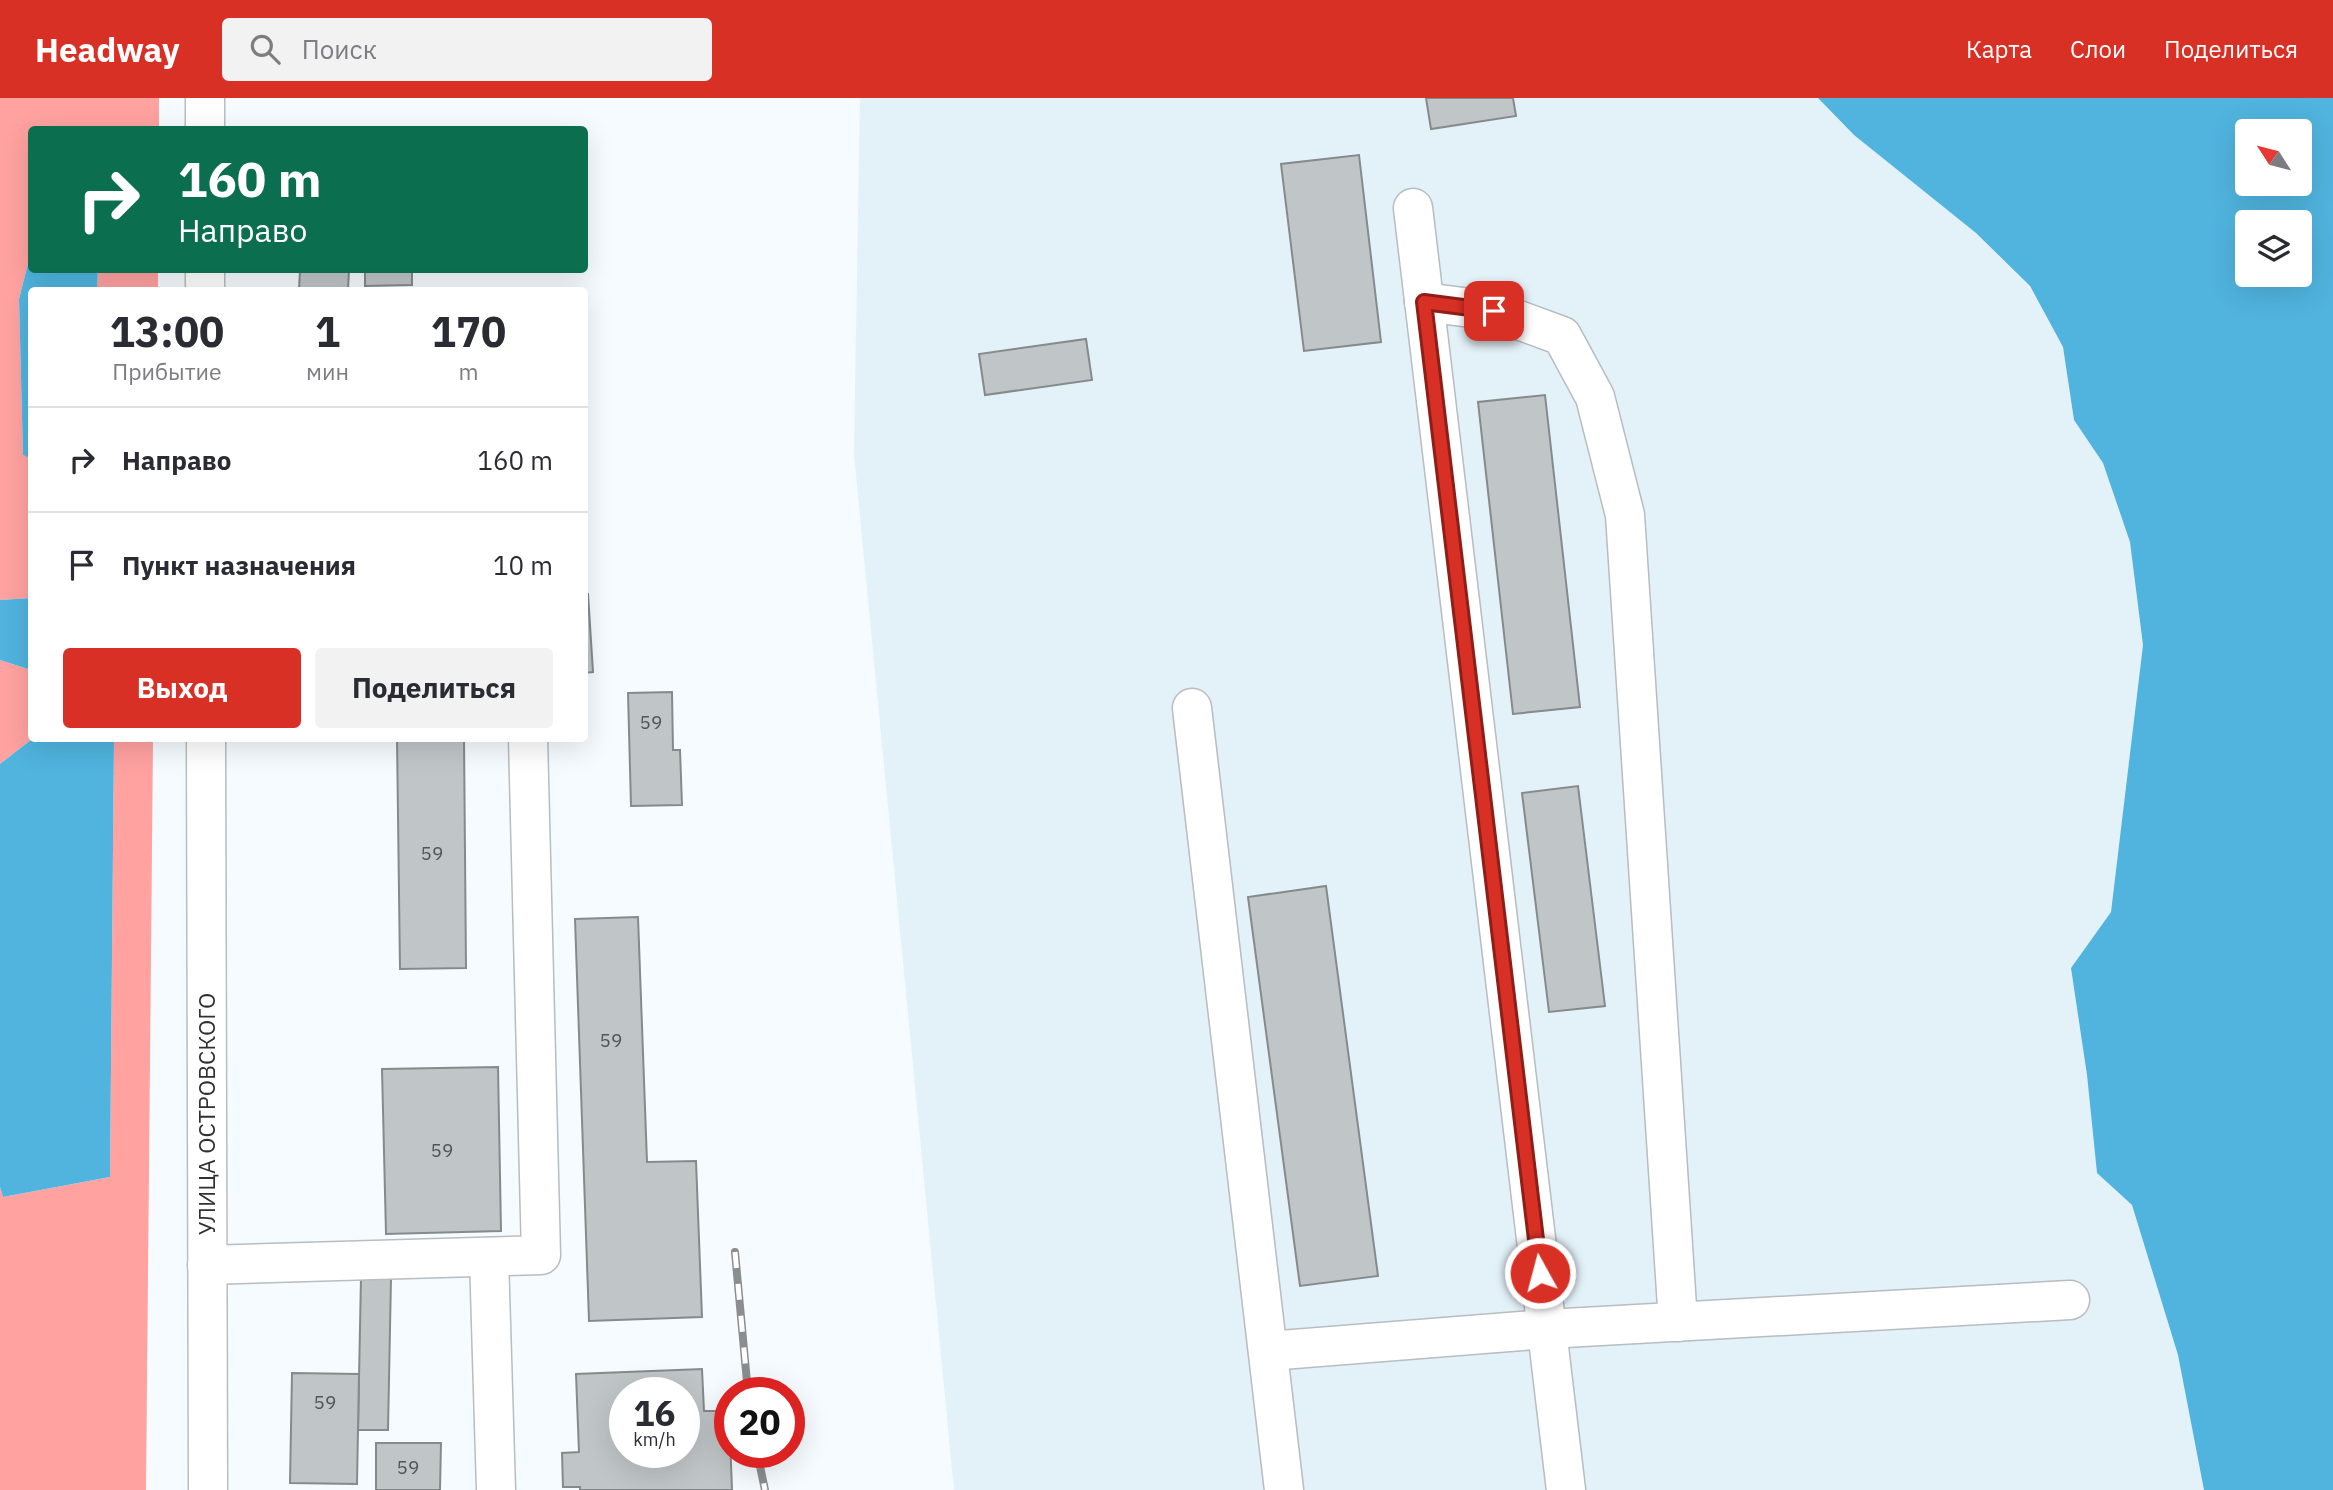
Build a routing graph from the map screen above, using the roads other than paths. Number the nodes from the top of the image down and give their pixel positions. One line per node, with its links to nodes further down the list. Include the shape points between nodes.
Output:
1 (205, 98): 2 (main road)
2 (205, 126)
3 (1413, 208): 4 (main road)
4 (1424, 302): 11 (main road, via 1494,311 1562,336 1595,397 1625,515); 12 (main road)
5 (1192, 708): 13 (main road)
6 (206, 742): 9 (main road, УЛИЦА ОСТРОВСКОГО)
7 (528, 742): 8 (main road, via 541,1255)
8 (489, 1257): 9 (main road); 15 (main road)
9 (207, 1265): 14 (main road, УЛИЦА ОСТРОВСКОГО)
10 (2070, 1300): 11 (main road)
11 (1678, 1322): 12 (main road)
12 (1547, 1329): 13 (main road); 17 (main road)
13 (1268, 1351): 16 (main road)
14 (208, 1490)
15 (496, 1490)
16 (1284, 1490)
17 (1566, 1490)

